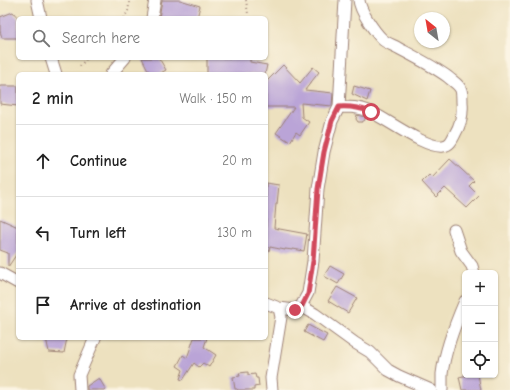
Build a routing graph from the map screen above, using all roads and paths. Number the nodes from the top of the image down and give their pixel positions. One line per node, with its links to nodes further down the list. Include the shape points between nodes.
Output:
1 (37, 0): 8 (street)
2 (130, 0): 9 (path)
3 (155, 0): 10 (street)
4 (246, 0): 7 (path)
5 (345, 0): 17 (street)
6 (360, 0): 17 (street, via 366,19 383,39 433,67 458,86 461,90 463,112 451,142 435,146 366,110 351,106)
7 (248, 14)
8 (41, 16)
9 (125, 16)
10 (152, 16)
11 (52, 60): 15 (street)
12 (84, 60): 14 (path)
13 (123, 60): 16 (street)
14 (80, 66)
15 (55, 72)
16 (113, 72)
17 (339, 107): 23 (street, via 332,121 324,152 318,189 313,261 308,294)
18 (454, 230): 19 (street, via 461,251)
19 (473, 270)
20 (0, 273): 21 (street)
21 (16, 282)
22 (268, 304): 25 (street)
23 (302, 306): 25 (street, via 295,310); 29 (street, via 370,352 388,370)
24 (463, 306): 30 (street, via 448,347 442,375)
25 (279, 308): 28 (street, via 281,317 271,378)
26 (95, 340): 27 (street, via 79,375)
27 (80, 390)
28 (272, 390)
29 (431, 390)
30 (442, 390)

